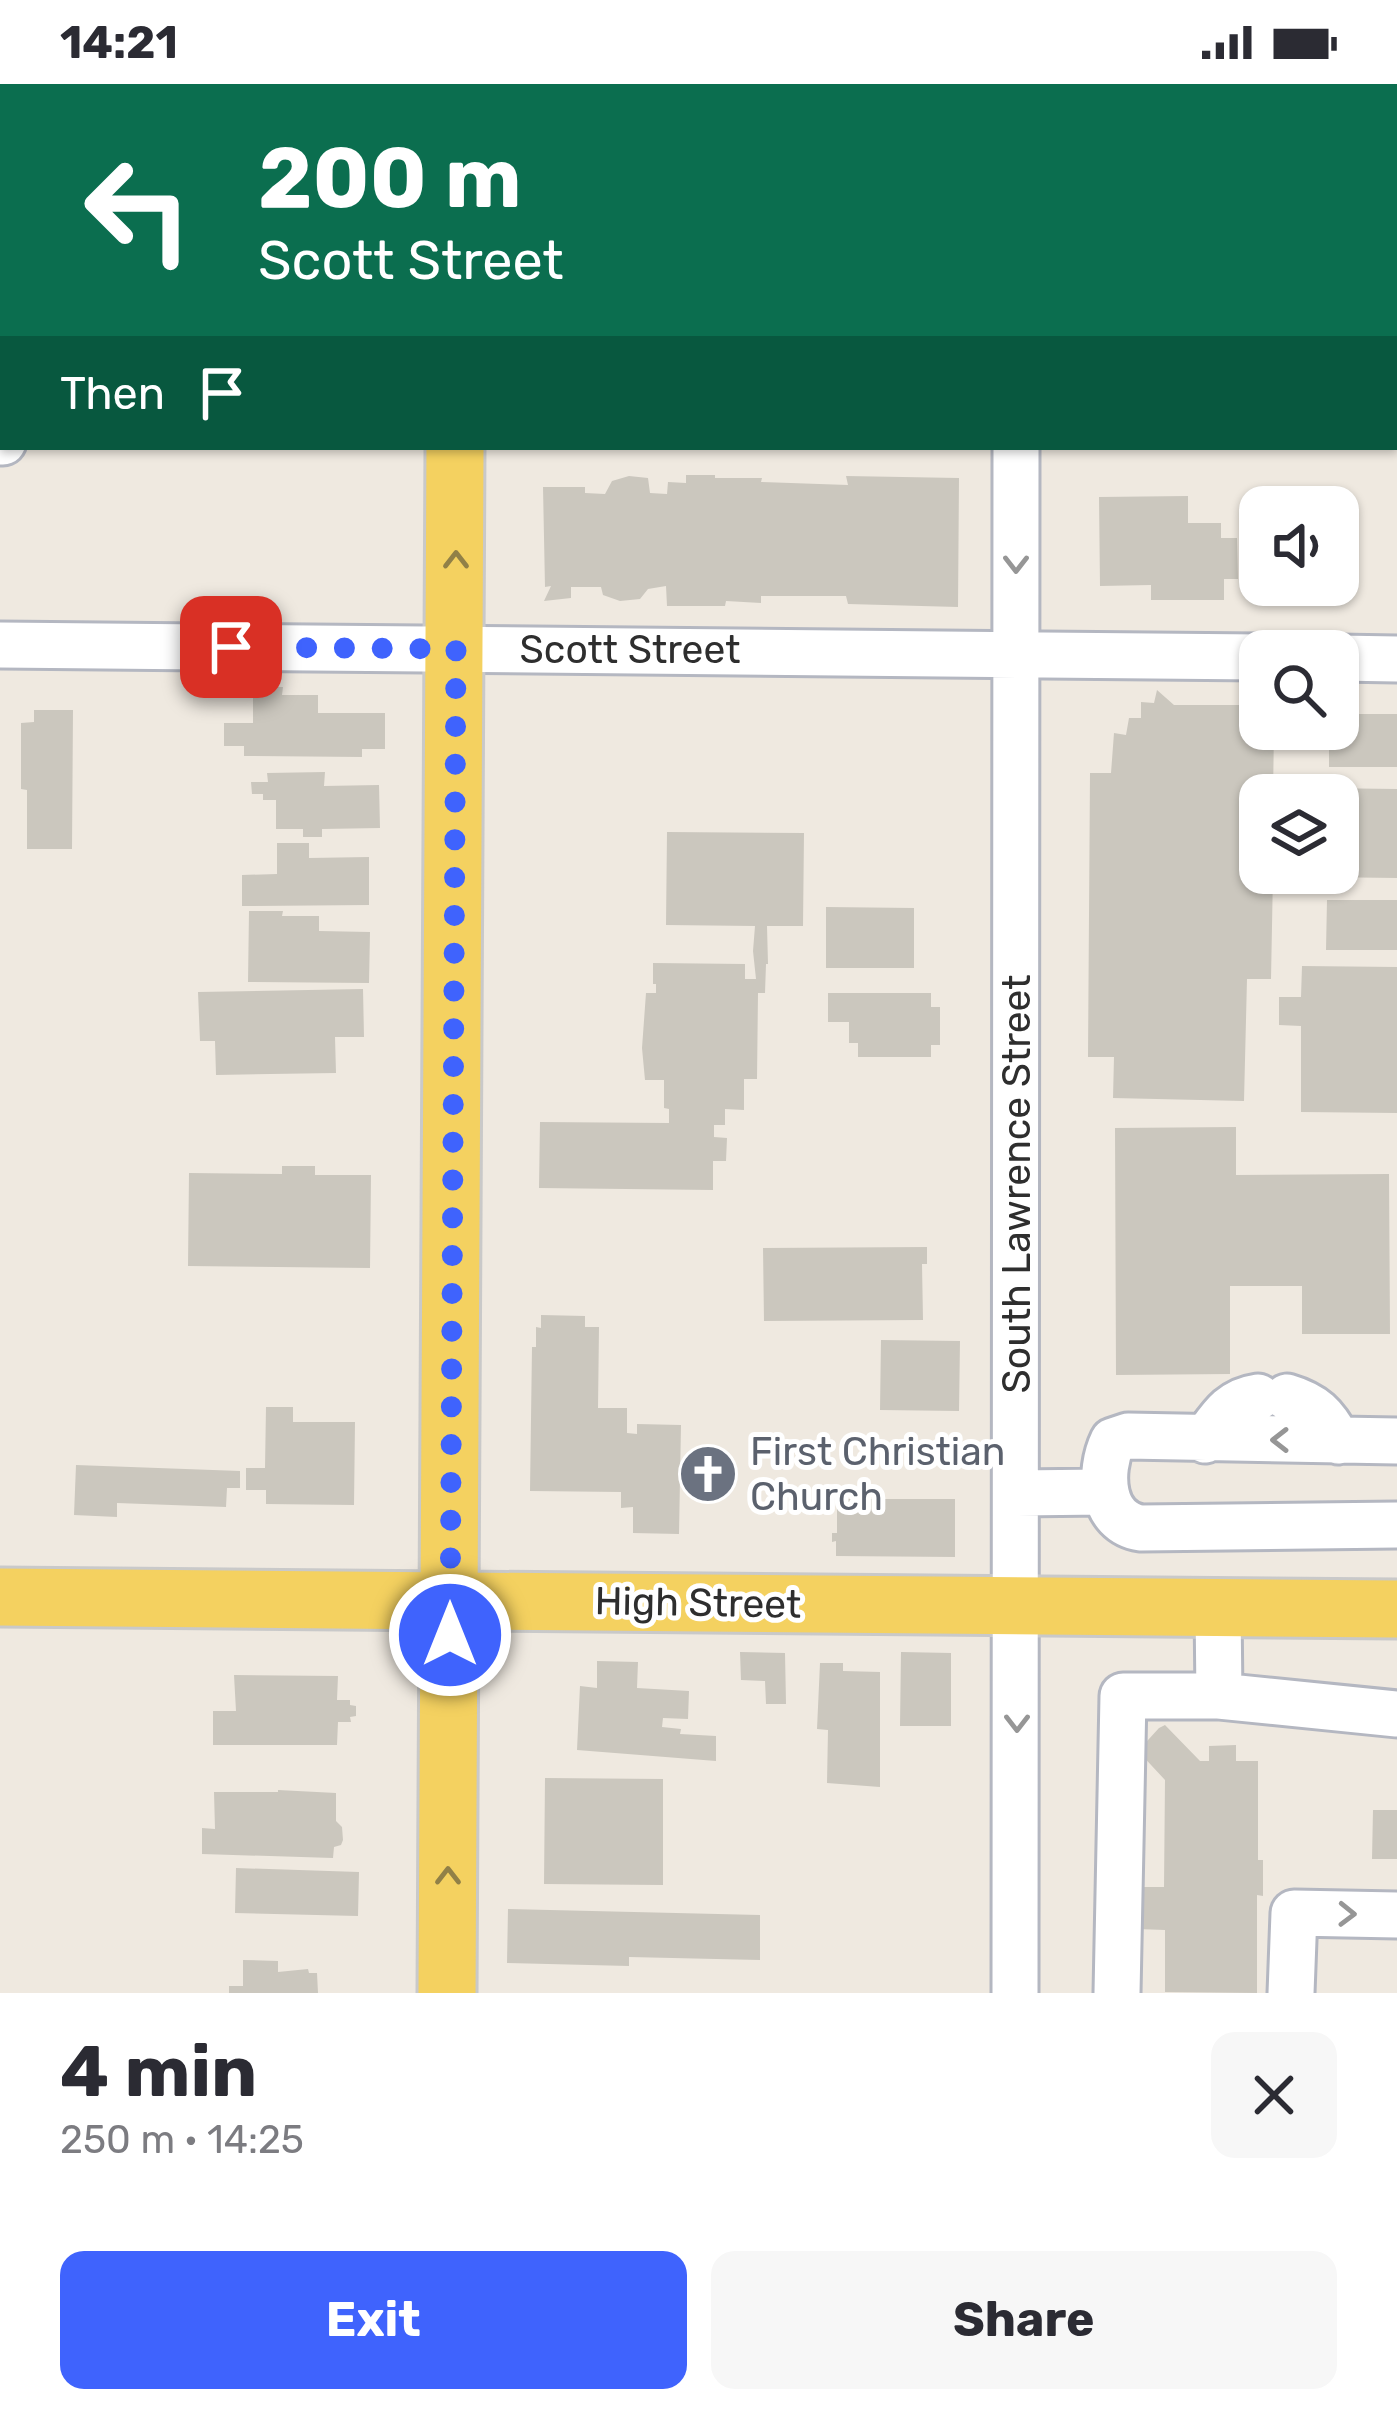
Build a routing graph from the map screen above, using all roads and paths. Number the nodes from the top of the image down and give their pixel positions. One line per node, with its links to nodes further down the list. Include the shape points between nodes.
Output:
1 (455, 450): 4 (main road, one-way to 1)
2 (1016, 450): 5 (street, South Lawrence Street, one-way to 5)
3 (0, 645): 4 (street, Scott Street)
4 (456, 649): 5 (street, Scott Street); 16 (main road)
5 (1016, 653): 6 (street, Scott Street); 13 (street, South Lawrence Street)
6 (1239, 657)
7 (1359, 658): 8 (street)
8 (1397, 659)
9 (1205, 1440): 10 (street, one-way to 9); 10 (street, via 1241,1400 1273,1397 1310,1404); 12 (street, via 1113,1441)
10 (1338, 1441): 11 (street)
11 (1397, 1441)
12 (1105, 1492): 13 (street); 14 (street, via 1118,1519 1141,1528)
13 (1017, 1493): 17 (street, South Lawrence Street)
14 (1397, 1525)
15 (0, 1597): 16 (main road, High Street)
16 (451, 1600): 17 (main road, High Street); 23 (main road, one-way to 16)
17 (1017, 1606): 18 (main road, High Street); 24 (street, South Lawrence Street, one-way to 24)
18 (1218, 1607): 19 (main road, High Street); 20 (street)
19 (1397, 1609)
20 (1219, 1696): 21 (street); 25 (street, via 1124,1696)
21 (1397, 1714)
22 (1397, 1915): 26 (street, one-way to 22, via 1294,1913)
23 (447, 1993)
24 (1015, 1993)
25 (1117, 1993)
26 (1291, 1993)

